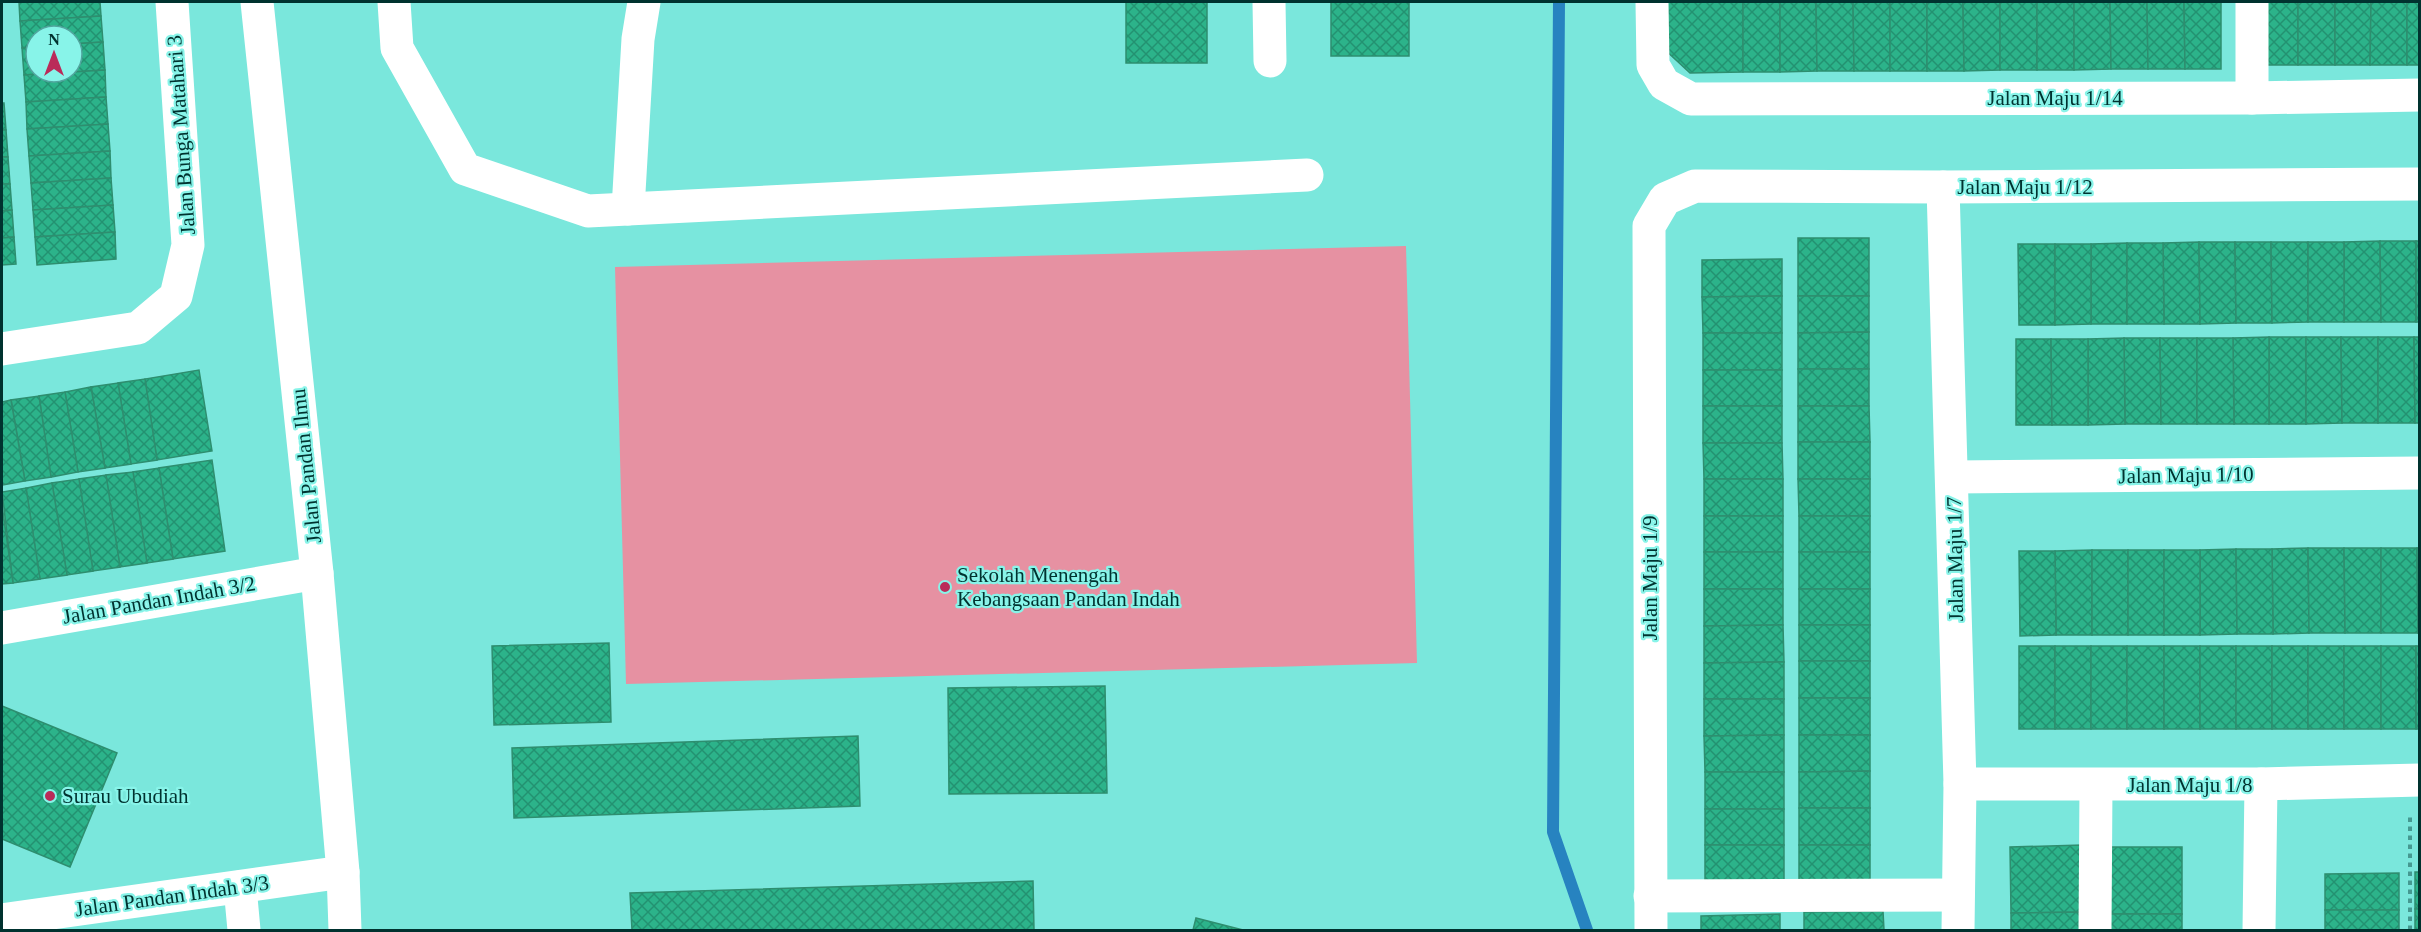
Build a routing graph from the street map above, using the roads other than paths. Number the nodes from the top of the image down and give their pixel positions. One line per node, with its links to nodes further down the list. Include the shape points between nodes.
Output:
1 (172, 2): 16 (street, Jalan Bunga Matahari 3, via 188,245 176,296 138,328)
2 (257, 2): 19 (street, Jalan Pandan Ilmu)
3 (394, 2): 14 (street, via 397,48 465,169 588,211)
4 (644, 2): 14 (street, via 638,39)
5 (1269, 2): 8 (street)
6 (1652, 2): 10 (street, Jalan Maju 1/14, via 1653,65 1664,84 1691,99)
7 (2252, 2): 10 (street)
8 (1270, 61)
9 (2420, 95): 10 (street, Jalan Maju 1/14)
10 (2252, 98)
11 (1307, 175): 14 (street)
12 (2420, 184): 13 (street, Jalan Maju 1/12)
13 (1943, 187): 15 (street, Jalan Maju 1/12, via 1695,186 1665,200); 18 (street, Jalan Maju 1/7)
14 (628, 209)
15 (1649, 226): 28 (street, Jalan Maju 1/9)
16 (2, 349)
17 (2420, 473): 18 (street, Jalan Maju 1/10)
18 (1953, 477): 22 (street, Jalan Maju 1/7)
19 (317, 573): 20 (street, Jalan Pandan Indah 3/2); 25 (street, Jalan Pandan Ilmu)
20 (2, 628)
21 (2416, 780): 23 (street, Jalan Maju 1/8)
22 (1960, 784): 24 (street, Jalan Maju 1/8); 27 (street, Jalan Maju 1/7)
23 (2261, 784): 24 (street, Jalan Maju 1/8); 35 (street)
24 (2096, 785): 34 (street)
25 (343, 872): 26 (street, Jalan Pandan Indah 3/3); 31 (street, Jalan Pandan Ilmu)
26 (240, 887): 29 (street, Jalan Pandan Indah 3/3); 30 (street)
27 (1958, 895): 28 (street); 33 (street, Jalan Maju 1/7)
28 (1650, 896): 32 (street, Jalan Maju 1/9)
29 (2, 920)
30 (244, 930)
31 (345, 930)
32 (1651, 930)
33 (1958, 930)
34 (2095, 930)
35 (2259, 930)

